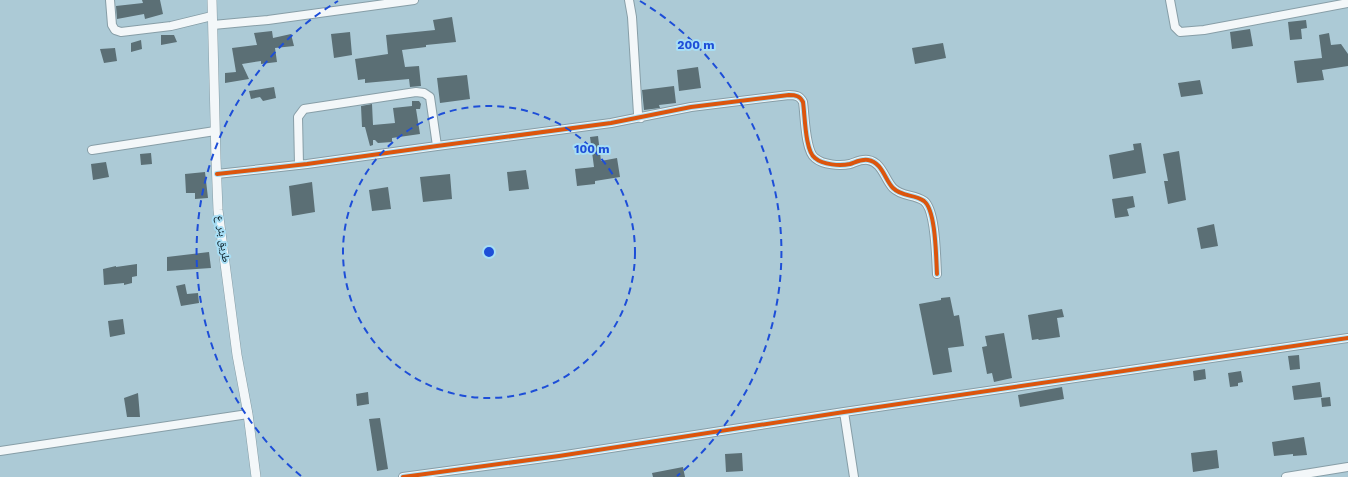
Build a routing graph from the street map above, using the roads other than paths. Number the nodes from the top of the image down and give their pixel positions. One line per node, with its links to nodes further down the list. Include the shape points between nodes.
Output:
1 (110, 0): 7 (street, via 112,25 115,30 121,32)
2 (212, 0): 7 (street, طريق بئر ع)
3 (414, 0): 7 (street, via 268,20)
4 (629, 0): 8 (street, via 638,114)
5 (1170, 0): 6 (street, via 1175,27 1180,32 1204,30)
6 (1348, 3)
7 (212, 21): 9 (street, طريق بئر ع)
8 (641, 118): 10 (street); 14 (street, via 692,107 796,95 803,102 809,149 815,158 834,164 872,161 898,192 915,196 927,204 933,223)
9 (215, 131): 11 (street); 13 (street, طريق بئر ع)
10 (437, 146): 12 (street); 12 (street, via 430,97 416,92 304,109 298,117)
11 (92, 150)
12 (299, 165): 13 (street)
13 (216, 174): 17 (street, طريق بئر ع, via 218,210 237,355)
14 (937, 274)
15 (1348, 338): 16 (street)
16 (844, 412): 21 (street); 22 (street)
17 (248, 414): 18 (street); 20 (street, طريق بئر ع)
18 (0, 451)
19 (1348, 467): 23 (street)
20 (256, 477)
21 (403, 477)
22 (854, 477)
23 (1286, 477)

